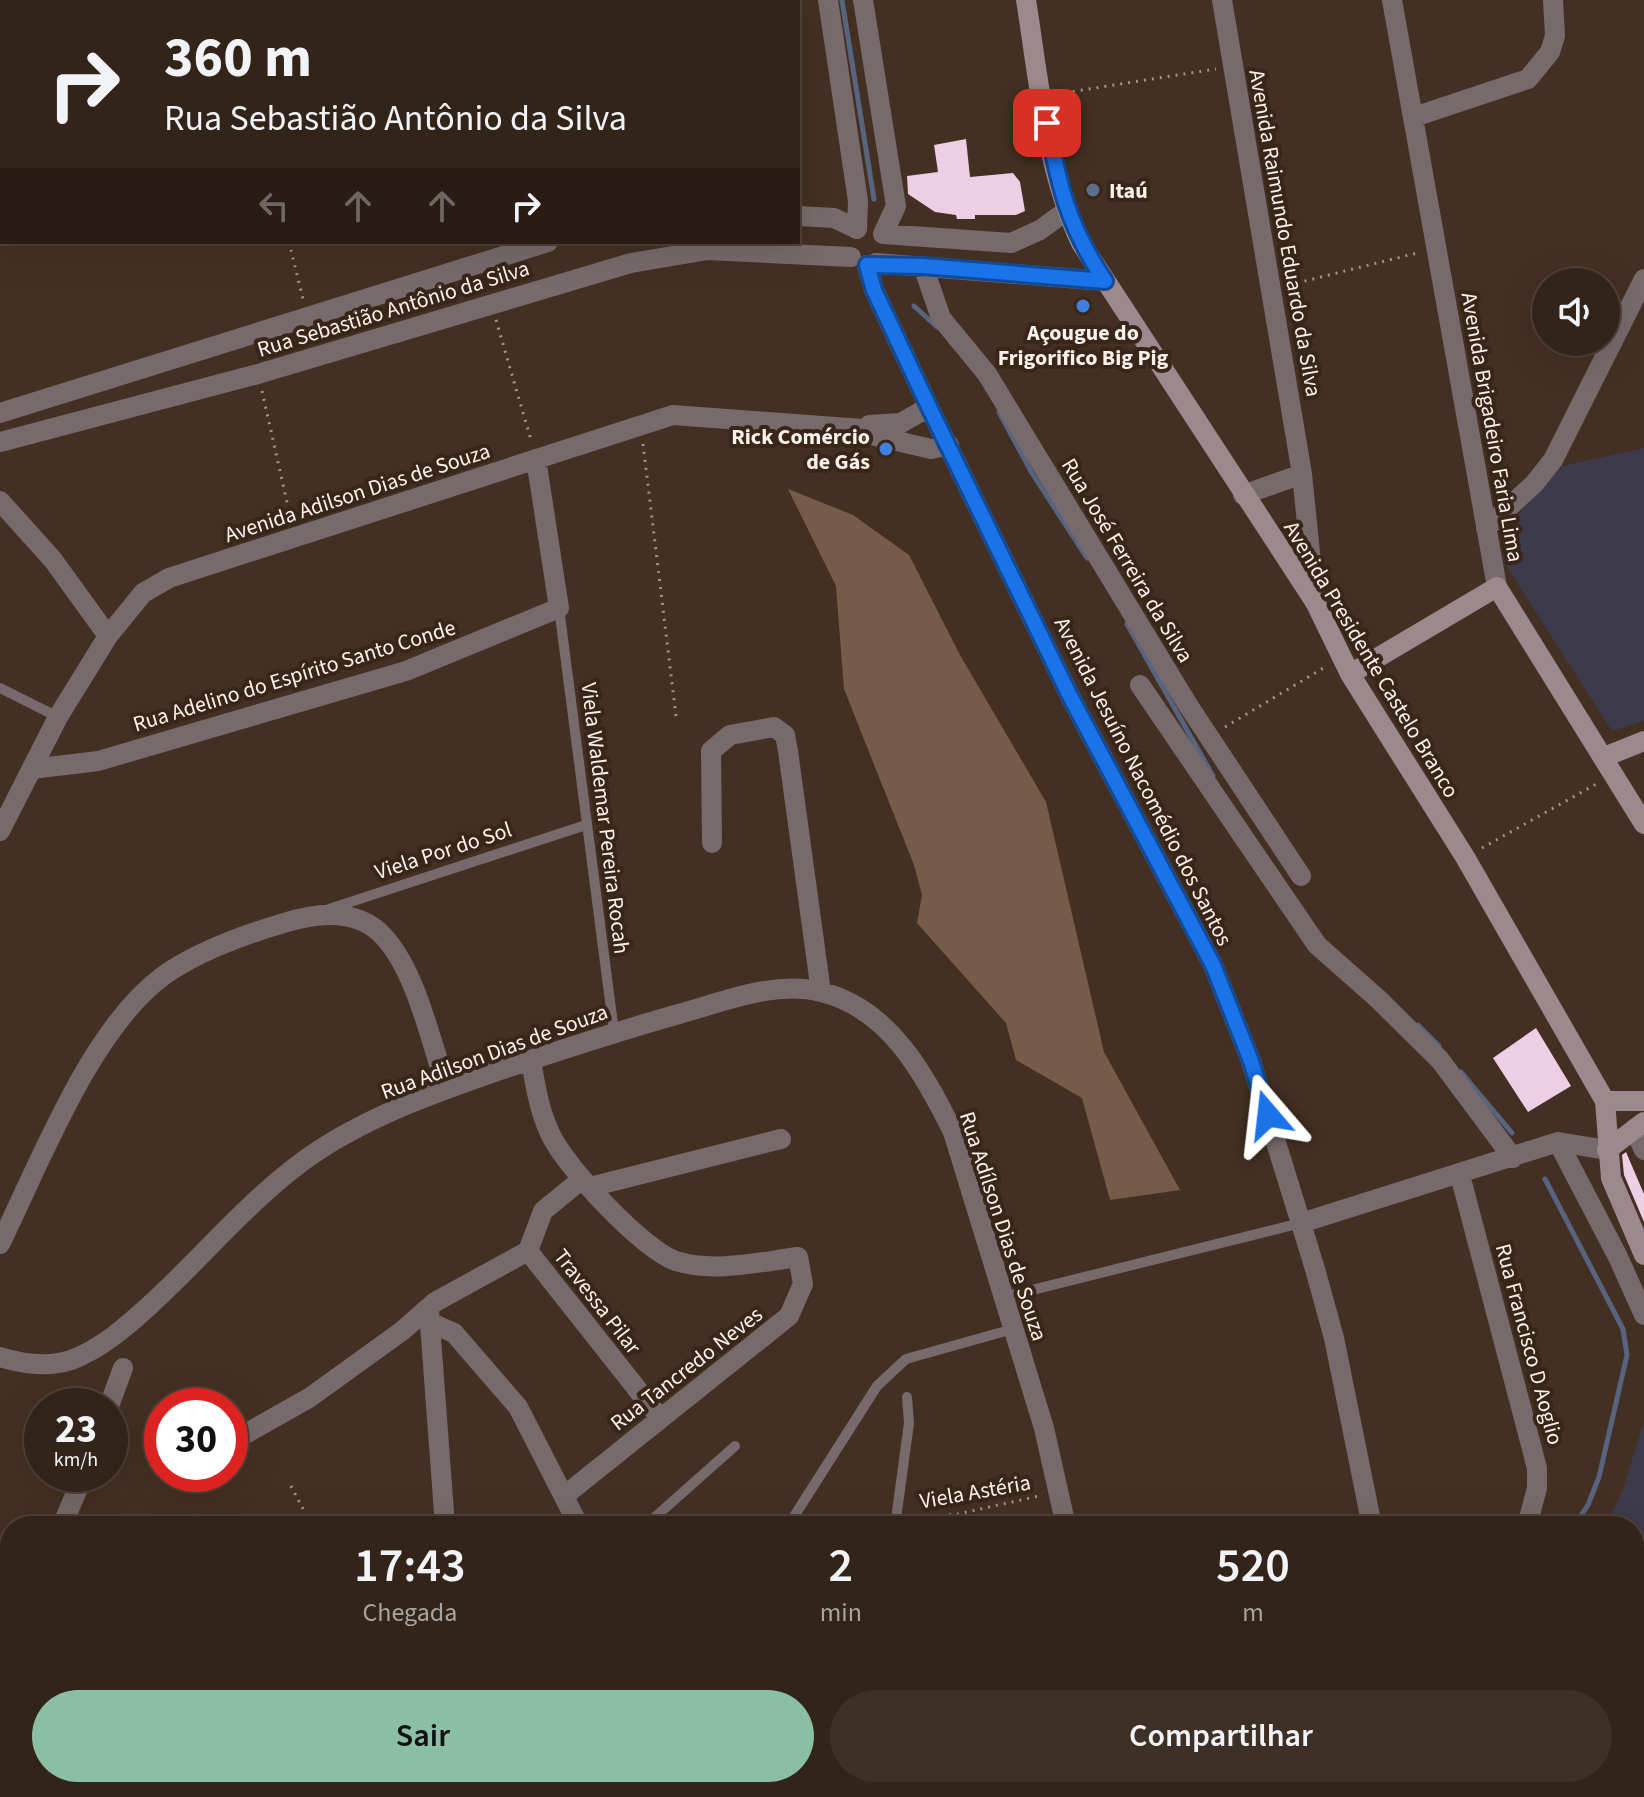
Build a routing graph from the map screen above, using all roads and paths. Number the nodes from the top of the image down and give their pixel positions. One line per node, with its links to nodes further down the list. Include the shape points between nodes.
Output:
1 (828, 0): 12 (street, via 858,201)
2 (863, 0): 13 (street, via 896,206)
3 (1026, 0): 8 (street, Avenida Presidente Castelo Branco)
4 (1222, 0): 7 (street, Avenida Raimundo Eduardo da Silva)
5 (1392, 0): 9 (street, Avenida Brigadeiro Faria Lima)
6 (1553, 0): 9 (street, via 1555,36 1550,52 1528,79)
7 (1233, 66): 8 (path); 22 (street, Avenida Raimundo Eduardo da Silva)
8 (1042, 96): 10 (street, Avenida Presidente Castelo Branco)
9 (1414, 117): 17 (street, Avenida Brigadeiro Faria Lima)
10 (1066, 211): 13 (street, via 1011,243); 21 (street, Avenida Presidente Castelo Branco)
11 (800, 216): 12 (street, via 834,218)
12 (857, 229): 13 (street, via 872,226); 18 (street, via 847,242)
13 (883, 234): 18 (street, via 884,254)
14 (289, 244): 24 (path)
15 (542, 244): 24 (street, Rua Sebastião Antônio da Silva)
16 (707, 246): 18 (street, Rua Sebastião Antônio da Silva); 23 (street, Rua Sebastião Antônio da Silva)
17 (1437, 248): 22 (path); 36 (street, Avenida Brigadeiro Faria Lima)
18 (865, 262): 19 (street, Rua Sebastião Antônio da Silva); 26 (street, Avenida Jesuíno Nacomédio dos Santos)
19 (923, 266): 21 (street, Rua Sebastião Antônio da Silva); 47 (street, Rua José Ferreira da Silva, via 941,318 987,374)
20 (1644, 279): 36 (street, via 1553,460)
21 (1105, 281): 34 (street, Avenida Presidente Castelo Branco)
22 (1271, 289): 33 (street, Avenida Raimundo Eduardo da Silva)
23 (491, 303): 25 (street, Rua Sebastião Antônio da Silva); 32 (path)
24 (308, 319): 27 (street, Rua Sebastião Antônio da Silva)
25 (258, 374): 30 (street, Rua Sebastião Antônio da Silva); 37 (path)
26 (929, 407): 29 (street, Avenida Adilson Dias de Souza, via 901,423); 31 (street, Avenida Jesuíno Nacomédio dos Santos)
27 (0, 413)
28 (641, 425): 29 (street, Avenida Adilson Dias de Souza, via 673,415); 32 (street, Avenida Adilson Dias de Souza); 45 (path)
29 (862, 429): 31 (street, Avenida Adilson Dias de Souza, via 931,449)
30 (0, 442)
31 (949, 445): 72 (street, Avenida Jesuíno Nacomédio dos Santos, via 1070,696 1213,965 1251,1061)
32 (536, 459): 37 (street, Avenida Adilson Dias de Souza); 40 (street)
33 (1302, 474): 34 (street); 39 (street, Avenida Raimundo Eduardo da Silva)
34 (1243, 495): 39 (street, Avenida Presidente Castelo Branco)
35 (0, 501): 41 (street, via 53,560)
36 (1486, 528): 38 (street, Avenida Brigadeiro Faria Lima)
37 (294, 535): 41 (street, Avenida Adilson Dias de Souza, via 154,586)
38 (1497, 587): 42 (street); 49 (street, Avenida Brigadeiro Faria Lima)
39 (1315, 602): 42 (street, Avenida Presidente Castelo Branco)
40 (559, 608): 50 (street, Rua Adelino do Espírito Santo Conde, via 406,671 98,761); 52 (lane, Viela Waldemar Pereira Rocah)
41 (108, 636): 46 (street, Avenida Adilson Dias de Souza)
42 (1346, 666): 47 (path); 55 (street, Avenida Presidente Castelo Branco)
43 (1140, 685): 69 (street, via 1317,945 1440,1060)
44 (0, 688): 46 (lane)
45 (676, 716)
46 (58, 717): 50 (street, Avenida Adilson Dias de Souza)
47 (1208, 736): 56 (street, Rua José Ferreira da Silva)
48 (1644, 741): 49 (street)
49 (1609, 766): 51 (street, Avenida Brigadeiro Faria Lima); 55 (path)
50 (32, 769): 53 (street, Avenida Adilson Dias de Souza)
51 (1644, 824)
52 (586, 825): 57 (lane, Viela Por do Sol); 59 (lane, Viela Waldemar Pereira Rocah)
53 (0, 831)
54 (712, 843): 58 (street, via 711,751 730,735 774,727 785,735 788,751)
55 (1465, 857): 62 (street, Avenida Presidente Castelo Branco)
56 (1301, 876)
57 (313, 914): 61 (street, via 368,922 400,955); 73 (street, via 204,953 164,975 137,998 74,1092)
58 (821, 992): 59 (street, Rua Adilson Dias de Souza, via 769,991); 76 (street, Rua Adílson Dias de Souza, via 883,1026 908,1052 931,1089 953,1132)
59 (614, 1032): 60 (street, Rua Adilson Dias de Souza)
60 (531, 1060): 61 (street, Rua Adilson Dias de Souza); 71 (street, via 550,1134)
61 (447, 1089): 80 (street, Rua Adilson Dias de Souza, via 318,1150 281,1177 126,1327 71,1360 44,1365)
62 (1605, 1101): 63 (street); 67 (street, Avenida Presidente Castelo Branco)
63 (1644, 1101)
64 (1639, 1126): 67 (street); 68 (street)
65 (781, 1139): 71 (street)
66 (1558, 1142): 67 (street); 69 (street); 78 (street)
67 (1607, 1150): 75 (street, Avenida Presidente Castelo Branco, via 1611,1178)
68 (1644, 1150)
69 (1513, 1158): 70 (street)
70 (1460, 1175): 72 (street); 101 (street, Rua Francisco D Aoglio, via 1537,1468)
71 (586, 1183): 74 (street, via 543,1211); 84 (street, Rua Tancredo Neves, via 633,1230 675,1260 719,1266 798,1257 803,1284 789,1316)
72 (1301, 1223): 76 (lane); 100 (street, Avenida Jesuíno Nacomédio dos Santos, via 1334,1338)
73 (0, 1244)
74 (528, 1251): 77 (street); 84 (street, Travessa Pilar)
75 (1644, 1255)
76 (1004, 1297): 79 (street, Rua Adílson Dias de Souza)
77 (429, 1315): 85 (street, via 309,1398); 90 (street, via 454,1333 518,1407); 93 (street)
78 (1644, 1315)
79 (1013, 1329): 89 (street, Rua Adílson Dias de Souza); 96 (lane, via 906,1359 877,1386)
80 (0, 1357)
81 (123, 1368): 82 (street)
82 (116, 1388)
83 (907, 1397): 97 (lane, via 909,1423)
84 (660, 1418): 90 (street, Rua Tancredo Neves)
85 (248, 1432)
86 (735, 1446): 95 (lane)
87 (291, 1486): 92 (path)
88 (76, 1492): 91 (street)
89 (1058, 1492): 98 (path, Viela Astéria); 99 (street, Rua Adílson Dias de Souza)
90 (564, 1496): 94 (street)
91 (66, 1516)
92 (307, 1516)
93 (444, 1516)
94 (574, 1516)
95 (656, 1516)
96 (794, 1516)
97 (896, 1516)
98 (933, 1516)
99 (1064, 1516)
100 (1370, 1516)
101 (1530, 1516)

